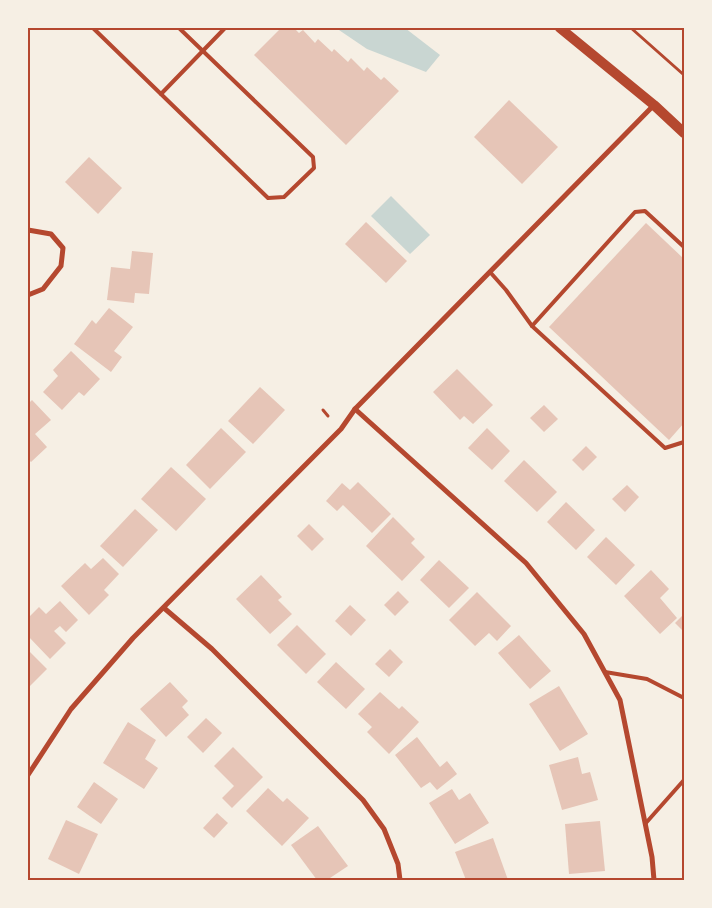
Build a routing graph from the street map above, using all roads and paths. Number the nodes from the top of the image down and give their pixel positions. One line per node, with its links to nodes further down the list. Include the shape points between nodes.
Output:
1 (93, 28): 8 (lane)
2 (179, 28): 6 (lane)
3 (225, 28): 6 (lane)
4 (560, 28): 9 (main road)
5 (631, 28): 7 (path)
6 (203, 50): 8 (lane); 8 (lane, via 313,157 314,168 284,197 268,198)
7 (684, 75)
8 (161, 94)
9 (654, 105): 10 (main road); 13 (street)
10 (684, 133)
11 (28, 230): 14 (street, via 51,234 63,248 61,266 44,289)
12 (684, 248): 15 (lane, via 645,211 635,212)
13 (490, 272): 15 (lane); 16 (street)
14 (28, 295)
15 (532, 326): 19 (lane, via 665,448)
16 (355, 409): 20 (street, via 341,429); 21 (street, via 526,563 584,634)
17 (323, 410): 18 (path)
18 (328, 416)
19 (684, 442)
20 (164, 608): 23 (street, via 71,709); 26 (street, via 212,649 363,800 384,829 398,864)
21 (604, 672): 22 (lane, via 647,679); 25 (street, via 620,700)
22 (684, 698)
23 (28, 775)
24 (684, 780): 25 (lane)
25 (645, 824): 27 (street)
26 (400, 880)
27 (654, 880)

